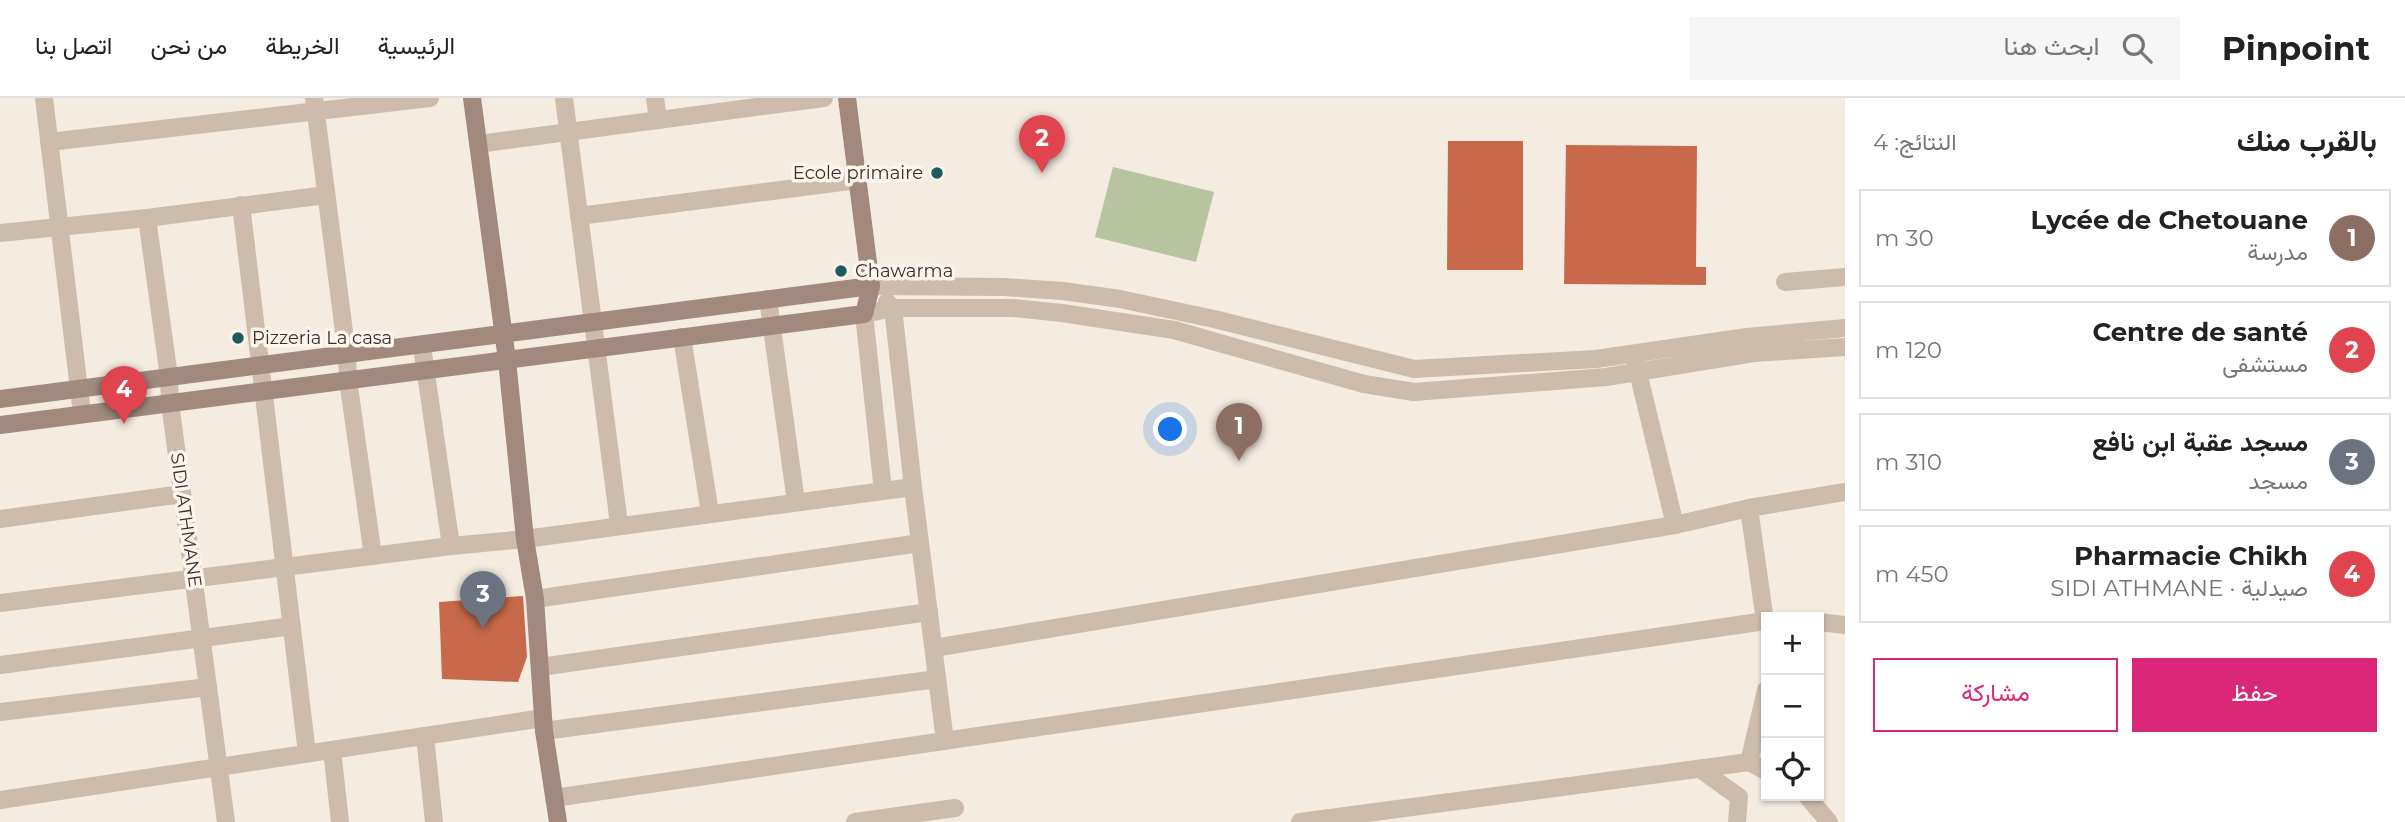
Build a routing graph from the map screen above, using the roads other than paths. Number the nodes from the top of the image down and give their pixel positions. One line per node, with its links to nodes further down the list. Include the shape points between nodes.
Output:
1 (44, 98): 13 (street)
2 (430, 98): 8 (street)
3 (472, 98): 14 (main road)
4 (564, 98): 12 (street)
5 (655, 98): 11 (street)
6 (824, 98): 9 (street)
7 (847, 98): 15 (main road)
8 (398, 100): 10 (street)
9 (745, 103): 11 (street)
10 (315, 105): 13 (street); 16 (street)
11 (658, 120): 12 (street)
12 (568, 132): 14 (street); 18 (street)
13 (49, 142): 20 (street)
14 (478, 144): 33 (main road)
15 (857, 180): 18 (street); 24 (main road)
16 (326, 195): 17 (street); 39 (street)
17 (241, 205): 19 (street); 41 (street)
18 (579, 216): 30 (street)
19 (147, 218): 20 (street); 45 (street, SIDI ATHMANE)
20 (59, 227): 21 (street); 47 (street)
21 (0, 233)
22 (1845, 277): 23 (street)
23 (1785, 282)
24 (871, 286): 25 (street); 26 (main road); 27 (street); 29 (main road)
25 (1063, 291): 28 (street); 42 (street, via 1214,319)
26 (768, 299): 30 (main road); 31 (street)
27 (893, 308): 28 (street, via 1013,308); 29 (street); 54 (street)
28 (1062, 313): 49 (street, via 1174,330 1364,384)
29 (864, 314): 31 (main road); 55 (street)
30 (593, 323): 33 (main road); 37 (street)
31 (774, 325): 34 (main road); 58 (street)
32 (1845, 328): 38 (street)
33 (502, 335): 35 (main road); 40 (main road)
34 (682, 337): 37 (main road); 60 (street)
35 (422, 346): 39 (main road); 43 (street)
36 (1845, 347): 44 (street, via 1754,353)
37 (596, 348): 40 (main road); 62 (street)
38 (1635, 353): 42 (street); 44 (street)
39 (347, 355): 41 (main road); 46 (street)
40 (507, 360): 43 (main road); 64 (main road)
41 (261, 366): 45 (main road); 48 (street)
42 (1414, 369): 49 (street)
43 (426, 370): 46 (main road); 66 (street)
44 (1637, 374): 49 (street); 63 (street)
45 (169, 377): 47 (main road); 51 (street, SIDI ATHMANE)
46 (348, 380): 48 (main road); 67 (street)
47 (80, 389): 50 (main road); 52 (street)
48 (264, 391): 51 (main road); 68 (street)
49 (1414, 392)
50 (0, 399)
51 (170, 403): 52 (main road); 57 (street, SIDI ATHMANE)
52 (82, 414): 53 (main road)
53 (1, 421)
54 (913, 487): 55 (street); 65 (street)
55 (883, 491): 58 (street)
56 (1845, 492): 59 (street)
57 (182, 494): 61 (street); 69 (street, SIDI ATHMANE)
58 (796, 502): 60 (street)
59 (1749, 508): 63 (street); 73 (street)
60 (710, 513): 62 (street)
61 (0, 519)
62 (619, 524): 64 (street)
63 (1675, 525): 79 (street)
64 (525, 539): 66 (street); 70 (main road)
65 (920, 543): 70 (street); 72 (street)
66 (451, 546): 67 (street)
67 (373, 556): 68 (street)
68 (285, 567): 69 (street); 75 (street)
69 (194, 579): 71 (street); 78 (street, SIDI ATHMANE)
70 (535, 599): 81 (main road)
71 (0, 603)
72 (929, 611): 79 (street); 81 (street)
73 (1764, 612)
74 (1824, 623): 76 (street)
75 (292, 625): 78 (street); 90 (street)
76 (1845, 625)
77 (1761, 627): 88 (street)
78 (201, 638): 80 (street); 83 (street, SIDI ATHMANE)
79 (934, 648): 82 (street)
80 (0, 665)
81 (540, 667): 86 (main road)
82 (937, 679): 86 (street); 88 (street)
83 (208, 687): 85 (street); 92 (street, SIDI ATHMANE)
84 (1761, 711): 91 (street)
85 (0, 712)
86 (544, 725): 87 (street); 95 (main road)
87 (425, 736): 89 (street); 101 (street)
88 (945, 741): 95 (street)
89 (332, 750): 90 (street); 100 (street)
90 (307, 753): 92 (street)
91 (1749, 762): 93 (street); 94 (street)
92 (218, 767): 96 (street); 99 (street, SIDI ATHMANE)
93 (1700, 768): 104 (street); 105 (street, via 1739,797)
94 (1761, 768)
95 (554, 798): 102 (main road)
96 (0, 800)
97 (1811, 801): 106 (street)
98 (956, 808): 103 (street)
99 (226, 822)
100 (340, 822)
101 (434, 822)
102 (558, 822)
103 (855, 822)
104 (1300, 822)
105 (1737, 822)
106 (1829, 822)

